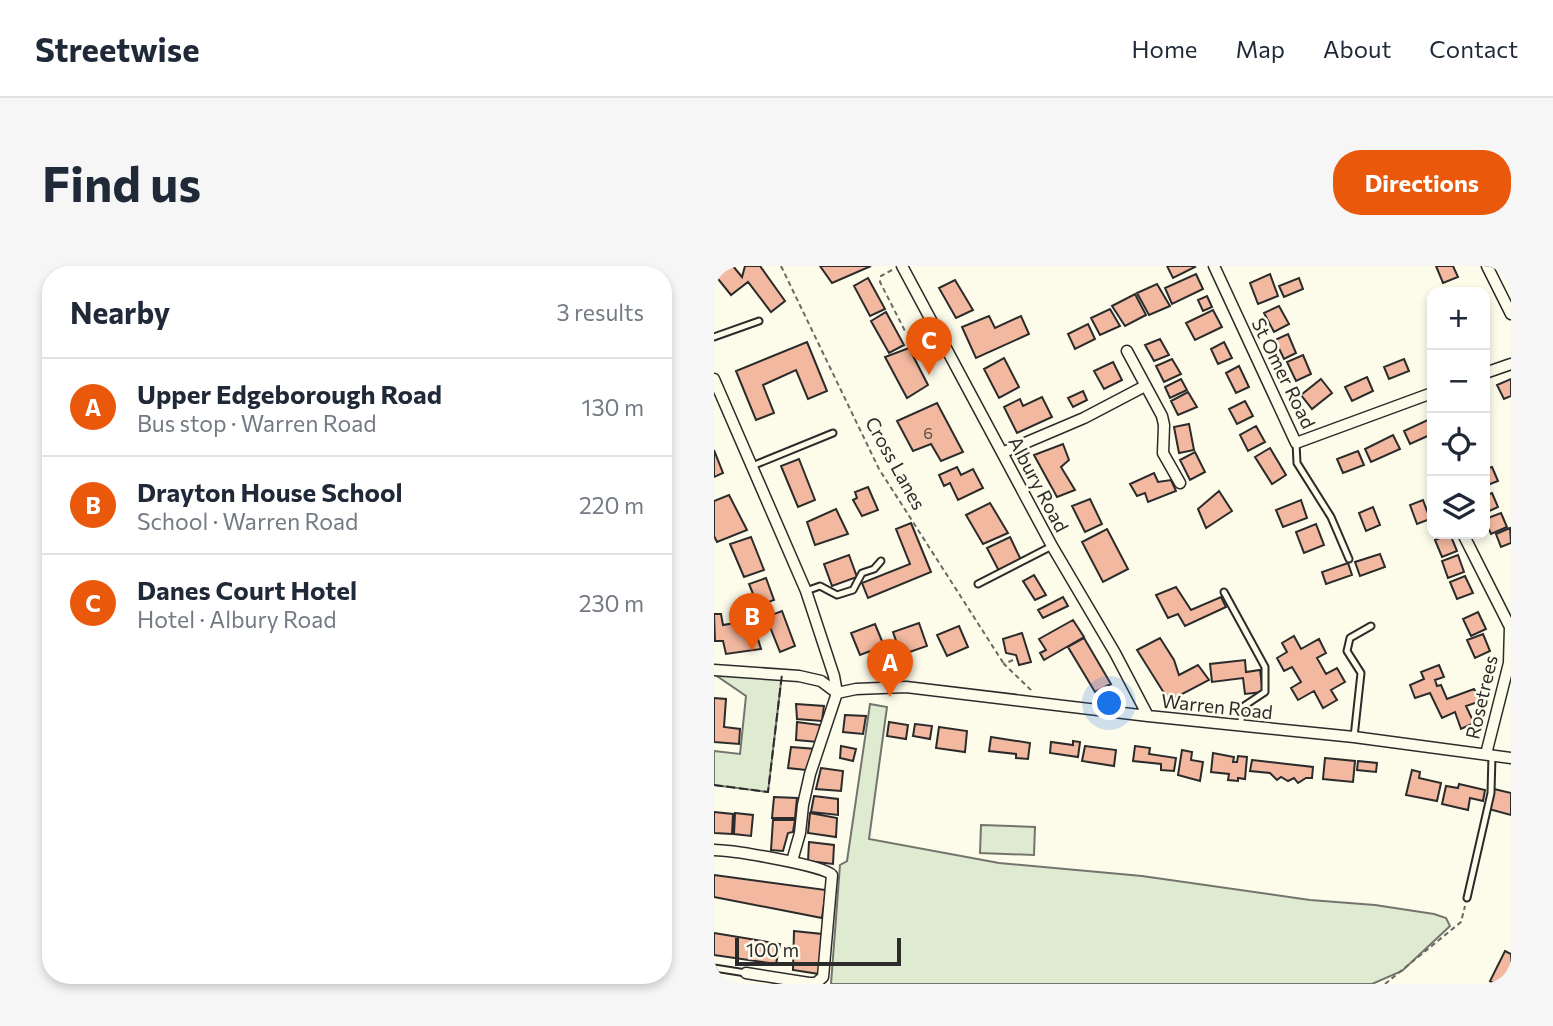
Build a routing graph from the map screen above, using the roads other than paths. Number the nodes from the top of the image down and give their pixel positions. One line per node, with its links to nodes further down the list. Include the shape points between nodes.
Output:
1 (901, 266): 15 (street, Albury Road)
2 (1214, 266): 14 (street, St Omer Road)
3 (1488, 266): 4 (street)
4 (1511, 314)
5 (759, 321): 6 (lane)
6 (714, 337)
7 (1127, 351): 11 (street)
8 (1511, 364): 9 (street)
9 (1490, 371)
10 (714, 379): 16 (street)
11 (1145, 386): 15 (street); 17 (street, via 1162,416 1163,453)
12 (1427, 395): 14 (street, St Omer Road)
13 (833, 433): 16 (lane)
14 (1296, 443): 20 (lane, via 1297,463 1331,517)
15 (1004, 452): 19 (street, Albury Road)
16 (752, 466): 23 (street)
17 (1180, 483)
18 (1466, 539): 26 (street, Rosetrees, via 1510,626)
19 (1052, 546): 22 (lane); 29 (street, Albury Road)
20 (1349, 559)
21 (881, 561): 23 (lane, via 862,573 853,590 836,595 820,586)
22 (978, 584)
23 (806, 592): 28 (street)
24 (1224, 592): 30 (lane, via 1265,667 1265,692 1244,706)
25 (1371, 626): 31 (lane, via 1350,638 1347,650 1361,673)
26 (1510, 656): 32 (street, Rosetrees)
27 (714, 670): 28 (street, via 821,681)
28 (837, 693): 29 (street, Warren Road, via 906,687); 35 (street, via 810,774)
29 (1148, 716): 30 (street, Warren Road)
30 (1240, 725): 31 (street, Warren Road)
31 (1354, 737): 32 (street, Warren Road)
32 (1489, 754): 33 (street, Warren Road); 36 (lane, via 1491,793)
33 (1511, 758)
34 (714, 850): 35 (street)
35 (792, 861): 39 (street, via 832,874 823,977 809,983)
36 (1467, 898)
37 (714, 968): 38 (lane)
38 (746, 973): 39 (street)
39 (760, 980)

